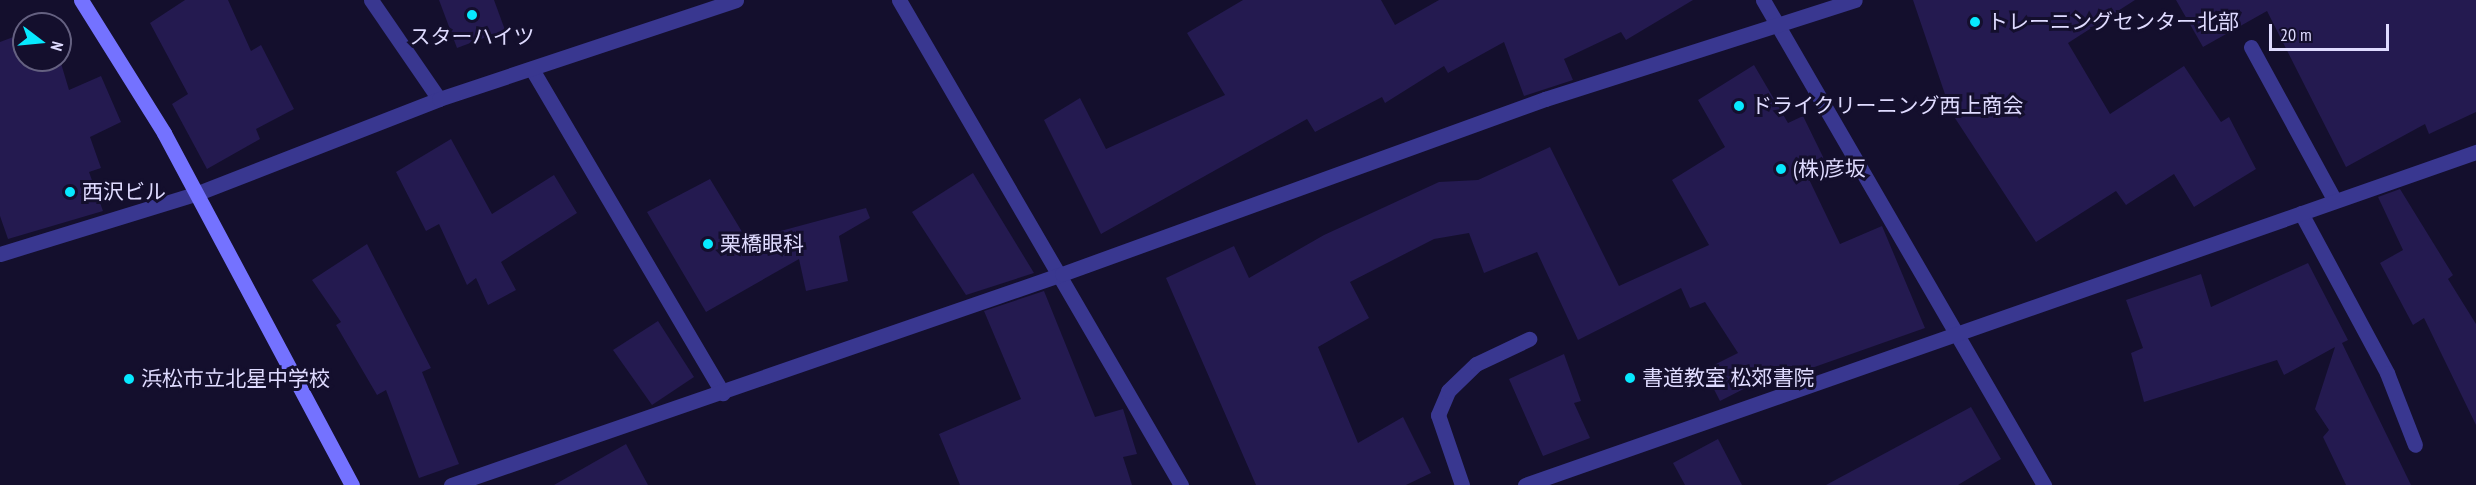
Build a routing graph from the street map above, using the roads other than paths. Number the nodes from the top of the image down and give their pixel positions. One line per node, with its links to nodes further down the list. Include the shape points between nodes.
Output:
1 (81, 0): 12 (street)
2 (371, 0): 10 (street)
3 (736, 0): 9 (street)
4 (899, 0): 16 (street)
5 (1762, 0): 7 (street)
6 (1855, 0): 7 (street)
7 (1778, 28): 16 (street, via 1545,99); 17 (street)
8 (2251, 47): 13 (street)
9 (533, 72): 10 (street); 19 (street)
10 (439, 99): 12 (street)
11 (2476, 152): 13 (street)
12 (198, 193): 15 (street); 21 (street)
13 (2335, 201): 14 (street)
14 (2301, 213): 17 (street); 20 (street, via 2387,374)
15 (0, 254)
16 (1062, 274): 19 (street); 23 (street)
17 (1957, 334): 25 (street); 26 (street)
18 (1528, 339): 24 (street, via 1476,364 1448,391 1438,415)
19 (723, 393): 22 (street)
20 (2415, 445)
21 (352, 485)
22 (451, 485)
23 (1181, 485)
24 (1462, 485)
25 (1525, 485)
26 (2044, 485)

